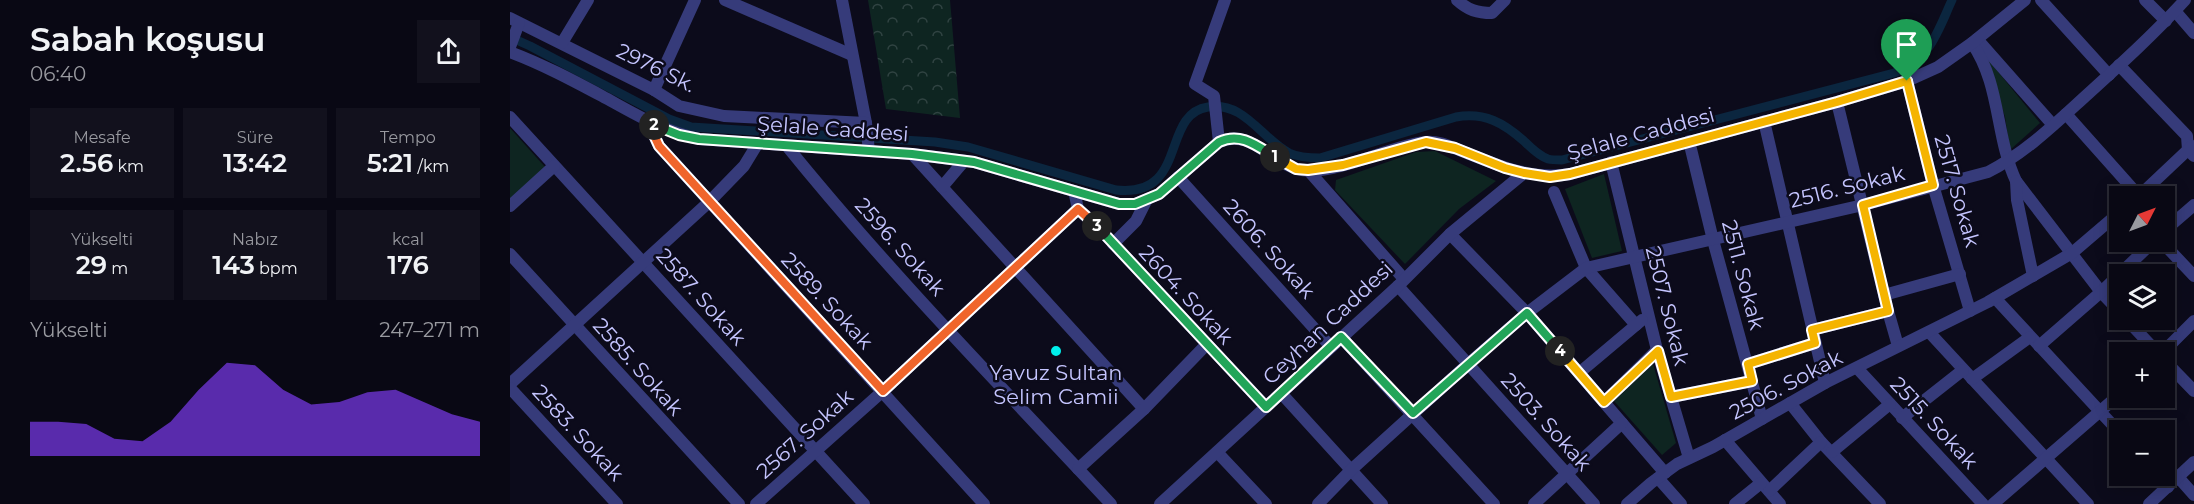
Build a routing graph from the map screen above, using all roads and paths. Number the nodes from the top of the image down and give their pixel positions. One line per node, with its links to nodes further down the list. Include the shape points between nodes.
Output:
1 (588, 0): 17 (street)
2 (695, 0): 23 (street)
3 (725, 0): 19 (street)
4 (842, 0): 19 (street)
5 (1225, 0): 32 (street, via 1195,84 1214,96)
6 (1457, 0): 7 (street, via 1483,13 1492,13)
7 (1505, 0)
8 (2025, 0): 16 (street, Şelale Caddesi)
9 (2040, 0): 21 (street)
10 (2145, 0): 13 (street)
11 (2185, 0): 12 (street, 2516. Sokak)
12 (2175, 11): 13 (street, 2516. Sokak); 15 (street)
13 (2166, 21): 20 (street, 2516. Sokak)
14 (515, 23): 17 (street, 2976 Sk.); 18 (street)
15 (2194, 33)
16 (1974, 41): 22 (street, Şelale Caddesi, via 1938,67); 30 (street); 40 (street, via 1994,93)
17 (562, 43): 23 (street, 2976 Sk.)
18 (511, 47): 28 (street, Şelale Caddesi)
19 (852, 55): 29 (street)
20 (2119, 65): 21 (street, 2516. Sokak); 35 (street, via 2187,136)
21 (2109, 75): 25 (street, 2516. Sokak)
22 (1907, 81): 24 (street, Şelale Caddesi); 46 (street, 2517. Sokak)
23 (654, 90): 29 (street, 2976 Sk., via 679,106 724,116)
24 (1837, 102): 27 (street, Şelale Caddesi); 54 (street, 2515. Sokak)
25 (2066, 114): 30 (street, 2516. Sokak); 47 (street)
26 (510, 117): 41 (street, 2587. Sokak)
27 (1764, 121): 31 (street, Şelale Caddesi); 60 (street)
28 (648, 122): 33 (street, Şelale Caddesi, via 699,139); 53 (street, 2589. Sokak, via 659,146)
29 (866, 123): 36 (street)
30 (2053, 126): 40 (street, 2516. Sokak)
31 (1689, 141): 39 (street, Şelale Caddesi); 62 (street, 2511. Sokak)
32 (1219, 142): 42 (street, Şelale Caddesi, via 1230,137 1242,138 1296,169); 44 (street)
33 (759, 143): 34 (street, Şelale Caddesi); 53 (street, via 744,166)
34 (786, 145): 36 (street, Şelale Caddesi); 87 (street, 2596. Sokak)
35 (2192, 150): 48 (street)
36 (869, 151): 37 (street, Şelale Caddesi)
37 (912, 154): 38 (street, Şelale Caddesi); 49 (street)
38 (964, 161): 49 (street); 50 (street, Şelale Caddesi)
39 (1611, 162): 43 (street, Şelale Caddesi, via 1550,177); 68 (street, 2507. Sokak)
40 (2007, 162): 45 (street); 46 (street, 2516. Sokak, via 1988,172)
41 (554, 166): 56 (street); 69 (street, 2587. Sokak)
42 (1308, 170): 43 (street, Şelale Caddesi, via 1343,165 1426,142 1455,148); 75 (street, 2503. Sokak)
43 (1524, 173): 61 (street, Ceyhan Caddesi)
44 (1178, 177): 52 (street); 97 (street, 2606. Sokak)
45 (2016, 181): 66 (street); 73 (street)
46 (1933, 185): 54 (street, 2516. Sokak); 72 (street, 2517. Sokak)
47 (2130, 186)
48 (2151, 186)
49 (942, 187): 70 (street)
50 (1074, 191): 52 (street, Şelale Caddesi, via 1119,204); 57 (street)
51 (1554, 192): 71 (street)
52 (1146, 201): 63 (street, via 1136,221)
53 (709, 202): 69 (street); 108 (street, 2589. Sokak)
54 (1863, 205): 60 (street, 2516. Sokak); 77 (street, 2515. Sokak)
55 (2194, 205): 59 (street)
56 (510, 206)
57 (1078, 209): 63 (street, 2604. Sokak); 70 (street, 2567. Sokak)
58 (2109, 221): 66 (street, 2506. Sokak)
59 (2175, 221)
60 (1787, 223): 62 (street, 2516. Sokak); 90 (street)
61 (1450, 234): 75 (street, Ceyhan Caddesi); 82 (street)
62 (1713, 240): 68 (street, 2516. Sokak); 100 (street, 2511. Sokak)
63 (1113, 244): 95 (street, 2604. Sokak)
64 (2143, 252): 76 (street)
65 (2171, 252): 74 (street)
66 (2072, 253): 73 (street, 2506. Sokak); 76 (street)
67 (510, 254): 86 (street, 2585. Sokak)
68 (1635, 259): 71 (street, 2516. Sokak); 83 (street, 2507. Sokak)
69 (642, 262): 86 (street); 126 (street, 2587. Sokak)
70 (1014, 267): 87 (street, 2567. Sokak); 117 (street)
71 (1586, 268): 82 (street); 85 (street)
72 (1960, 274): 77 (street); 81 (street, 2517. Sokak)
73 (2033, 276): 78 (street, 2506. Sokak)
74 (2194, 276)
75 (1401, 282): 91 (street, Ceyhan Caddesi); 99 (street, 2503. Sokak)
76 (2101, 292): 79 (street); 92 (street)
77 (1884, 294): 80 (street, 2515. Sokak)
78 (1995, 298): 81 (street, 2506. Sokak); 92 (street)
79 (2109, 300)
80 (1888, 311): 90 (street); 96 (street, 2515. Sokak)
81 (1970, 311): 89 (street, 2506. Sokak)
82 (1527, 313): 99 (street); 103 (street)
83 (1649, 313): 85 (street); 98 (street, 2507. Sokak)
84 (2194, 321): 94 (street)
85 (1636, 325): 103 (street)
86 (575, 326): 107 (street); 142 (street, 2585. Sokak)
87 (949, 330): 108 (street, 2567. Sokak); 132 (street, 2596. Sokak)
88 (2136, 330): 93 (street)
89 (1929, 332): 96 (street, 2506. Sokak); 104 (street)
90 (1814, 336): 100 (street); 106 (street)
91 (1341, 337): 97 (street, Ceyhan Caddesi); 119 (street)
92 (2035, 342): 104 (street); 118 (street)
93 (2148, 342)
94 (2173, 342)
95 (1206, 345): 116 (street, 2604. Sokak); 117 (street)
96 (1898, 346): 101 (street, 2506. Sokak)
97 (1331, 348): 110 (street, Ceyhan Caddesi)
98 (1658, 351): 111 (street, 2507. Sokak); 112 (street)
99 (1468, 364): 119 (street); 134 (street, 2503. Sokak)
100 (1748, 364): 105 (street, 2511. Sokak)
101 (1857, 368): 106 (street, 2506. Sokak); 115 (street, 2515. Sokak)
102 (2175, 371): 109 (street)
103 (1579, 373): 112 (street)
104 (1967, 375): 120 (street); 129 (street)
105 (1752, 381): 111 (street); 121 (street, 2511. Sokak)
106 (1825, 383): 113 (street, 2506. Sokak)
107 (510, 386): 141 (street, 2583. Sokak)
108 (883, 391): 126 (street, 2567. Sokak); 145 (street, 2589. Sokak)
109 (2194, 391)
110 (1281, 393): 116 (street, Ceyhan Caddesi); 133 (street)
111 (1671, 397): 130 (street, 2507. Sokak)
112 (1604, 402): 123 (street)
113 (1790, 403): 121 (street, 2506. Sokak); 125 (street)
114 (2109, 403): 118 (street)
115 (1890, 404): 120 (street, 2515. Sokak); 128 (street)
116 (1266, 407): 127 (street, Ceyhan Caddesi)
117 (1144, 409): 132 (street)
118 (2100, 412): 122 (street); 129 (street)
119 (1413, 413): 133 (street); 150 (street)
120 (1902, 418): 158 (street, 2515. Sokak)
121 (1762, 419): 124 (street, 2506. Sokak)
122 (2109, 421)
123 (1622, 423): 134 (street); 135 (street)
124 (1725, 440): 130 (street, 2506. Sokak); 137 (street)
125 (1821, 442): 128 (street); 137 (street)
126 (816, 452): 143 (street, 2567. Sokak); 144 (street, 2587. Sokak)
127 (1217, 452): 140 (street, Ceyhan Caddesi); 147 (street)
128 (1832, 452): 157 (street)
129 (2046, 457): 159 (street); 160 (street)
130 (1689, 458): 135 (street, 2506. Sokak)
131 (2194, 462): 136 (street)
132 (1078, 469): 146 (street, 2596. Sokak)
133 (1351, 470): 148 (street); 149 (street)
134 (1567, 474): 151 (street); 152 (street, 2503. Sokak)
135 (1662, 476): 153 (street, 2506. Sokak); 154 (street)
136 (2178, 477): 138 (street); 139 (street)
137 (1765, 487): 155 (street); 156 (street)
138 (2168, 487): 161 (street)
139 (2194, 495)
140 (1163, 503)
141 (617, 504)
142 (739, 504)
143 (756, 504)
144 (864, 504)
145 (984, 504)
146 (1110, 504)
147 (1266, 504)
148 (1318, 504)
149 (1382, 504)
150 (1494, 504)
151 (1534, 504)
152 (1594, 504)
153 (1627, 504)
154 (1681, 504)
155 (1735, 504)
156 (1780, 504)
157 (1880, 504)
158 (1983, 504)
159 (1993, 504)
160 (2088, 504)
161 (2149, 504)

